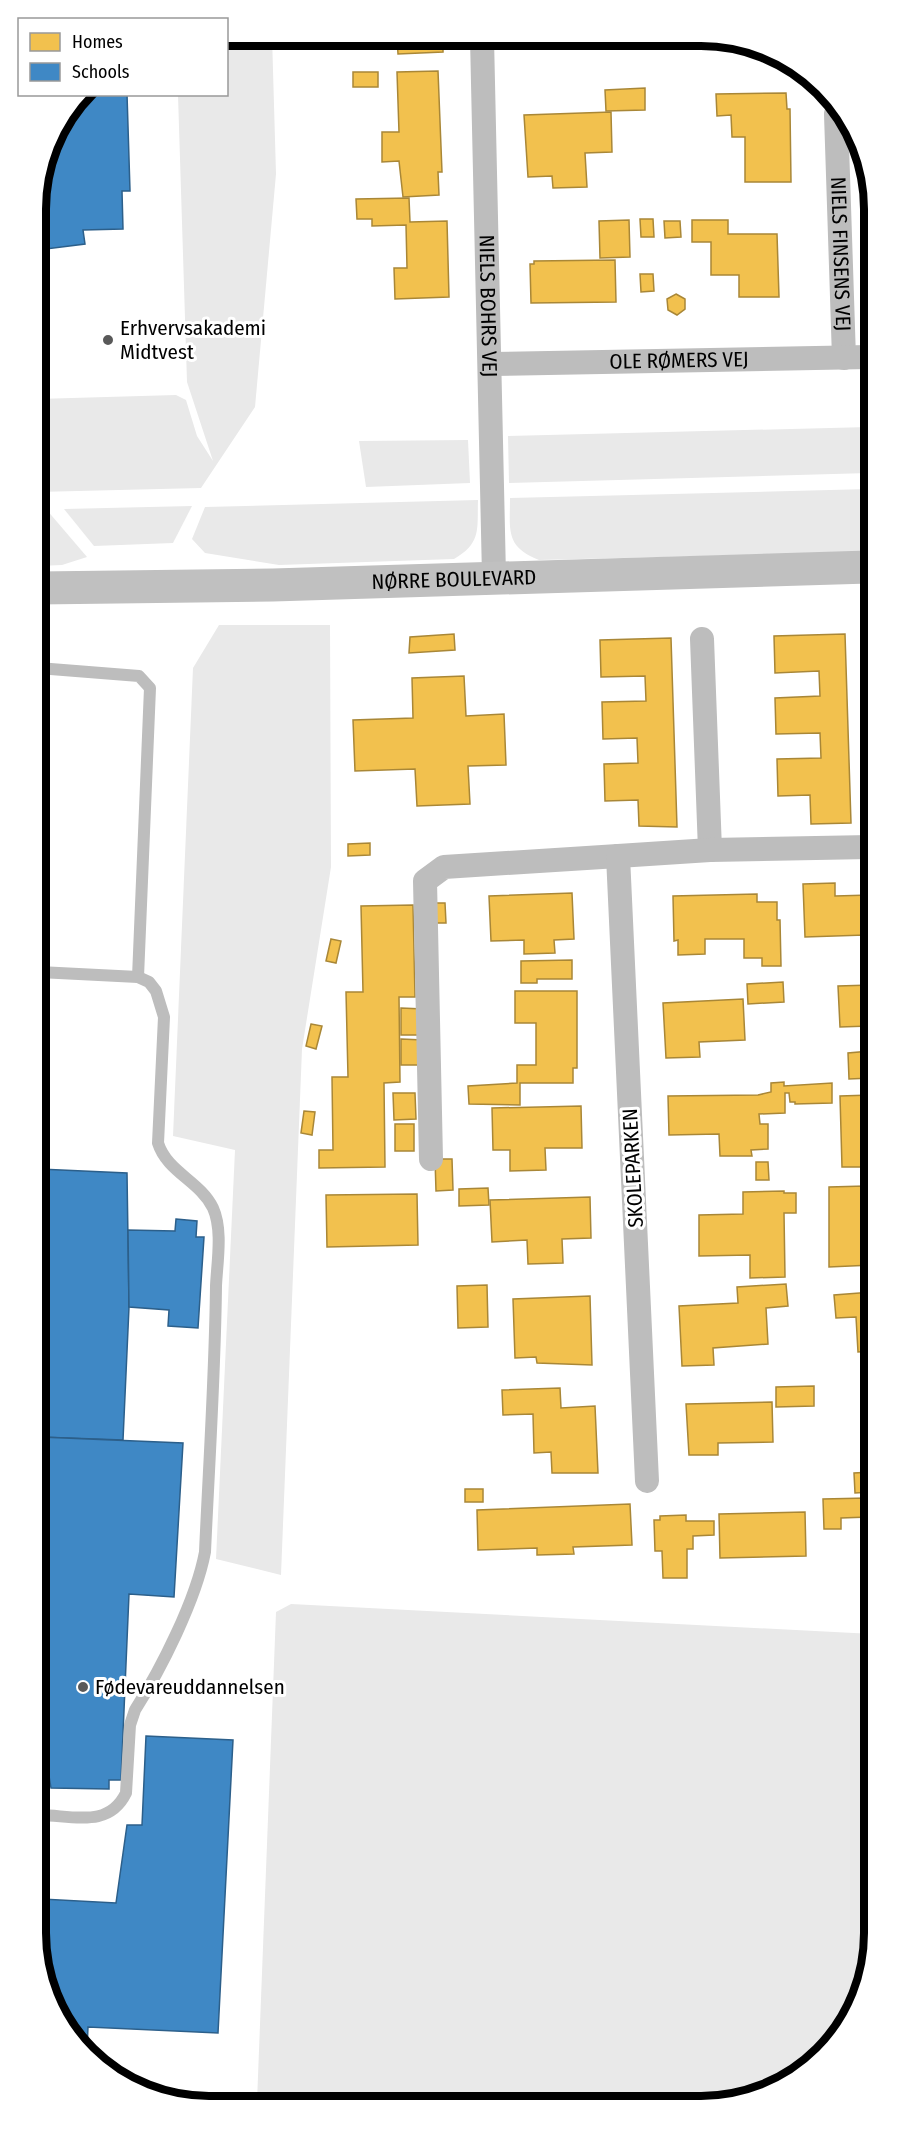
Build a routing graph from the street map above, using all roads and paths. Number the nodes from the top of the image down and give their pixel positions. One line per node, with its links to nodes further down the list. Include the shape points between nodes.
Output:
1 (482, 46): 5 (street, NIELS BOHRS VEJ)
2 (836, 119): 4 (street, NIELS FINSENS VEJ)
3 (864, 357): 4 (street, OLE RØMERS VEJ)
4 (844, 358): 5 (street, OLE RØMERS VEJ)
5 (490, 364): 7 (street, NIELS BOHRS VEJ)
6 (864, 567): 7 (street, NØRRE BOULEVARD)
7 (494, 576): 8 (street, NØRRE BOULEVARD, via 273,585)
8 (47, 588)
9 (702, 639): 12 (street)
10 (47, 669): 15 (lane, via 139,676 150,688)
11 (864, 847): 12 (street)
12 (710, 850): 13 (street)
13 (618, 856): 16 (street, via 444,867 425,881); 17 (street, SKOLEPARKEN)
14 (47, 972): 15 (lane)
15 (138, 977): 18 (lane, via 149,982 163,1005 158,1143 163,1158 207,1200 215,1216 215,1343 202,1569 191,1601 135,1710 130,1725 126,1793 115,1810 94,1817)
16 (431, 1159)
17 (647, 1481)
18 (46, 1815)

